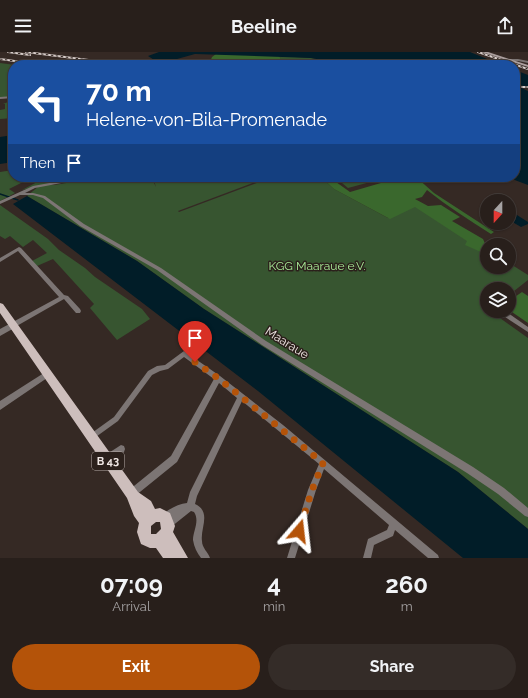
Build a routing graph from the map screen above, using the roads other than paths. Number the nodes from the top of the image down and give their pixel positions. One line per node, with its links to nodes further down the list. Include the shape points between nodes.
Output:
1 (484, 52): 2 (main road)
2 (510, 60): 3 (street)
3 (518, 60)
4 (58, 182): 5 (street)
5 (40, 185): 6 (street); 7 (street)
6 (33, 194): 7 (street, Maaraue); 27 (street, Maaraue, via 44,197 82,226 159,269 264,343 470,470 501,491)
7 (15, 196): 8 (street)
8 (2, 202)
9 (0, 260): 10 (street, via 19,248)
10 (63, 298): 12 (street, via 66,297); 14 (street)
11 (0, 306): 14 (main road, B 43)
12 (78, 311)
13 (511, 318): 15 (street)
14 (13, 325): 16 (street); 17 (main road, B 43)
15 (528, 330)
16 (0, 334)
17 (47, 374): 20 (street); 21 (main road, B 43)
18 (218, 378): 19 (street); 21 (street, via 184,354 166,367 150,373 116,419); 25 (street, via 174,459)
19 (242, 397): 24 (street); 26 (street, via 193,495)
20 (0, 406)
21 (91, 437): 23 (main road, B 43)
22 (121, 449): 23 (street)
23 (107, 460): 25 (main road, B 43)
24 (323, 463): 28 (street); 33 (street)
25 (133, 495): 29 (main road, B 43, via 139,511)
26 (190, 507): 29 (street); 32 (street, via 200,512 198,547)
27 (528, 514)
28 (394, 524): 34 (street, via 390,533 371,542); 35 (street)
29 (159, 526): 30 (main road, B 43); 31 (main road, B 43)
30 (171, 558)
31 (180, 558)
32 (206, 558)
33 (291, 558)
34 (367, 558)
35 (435, 558)

